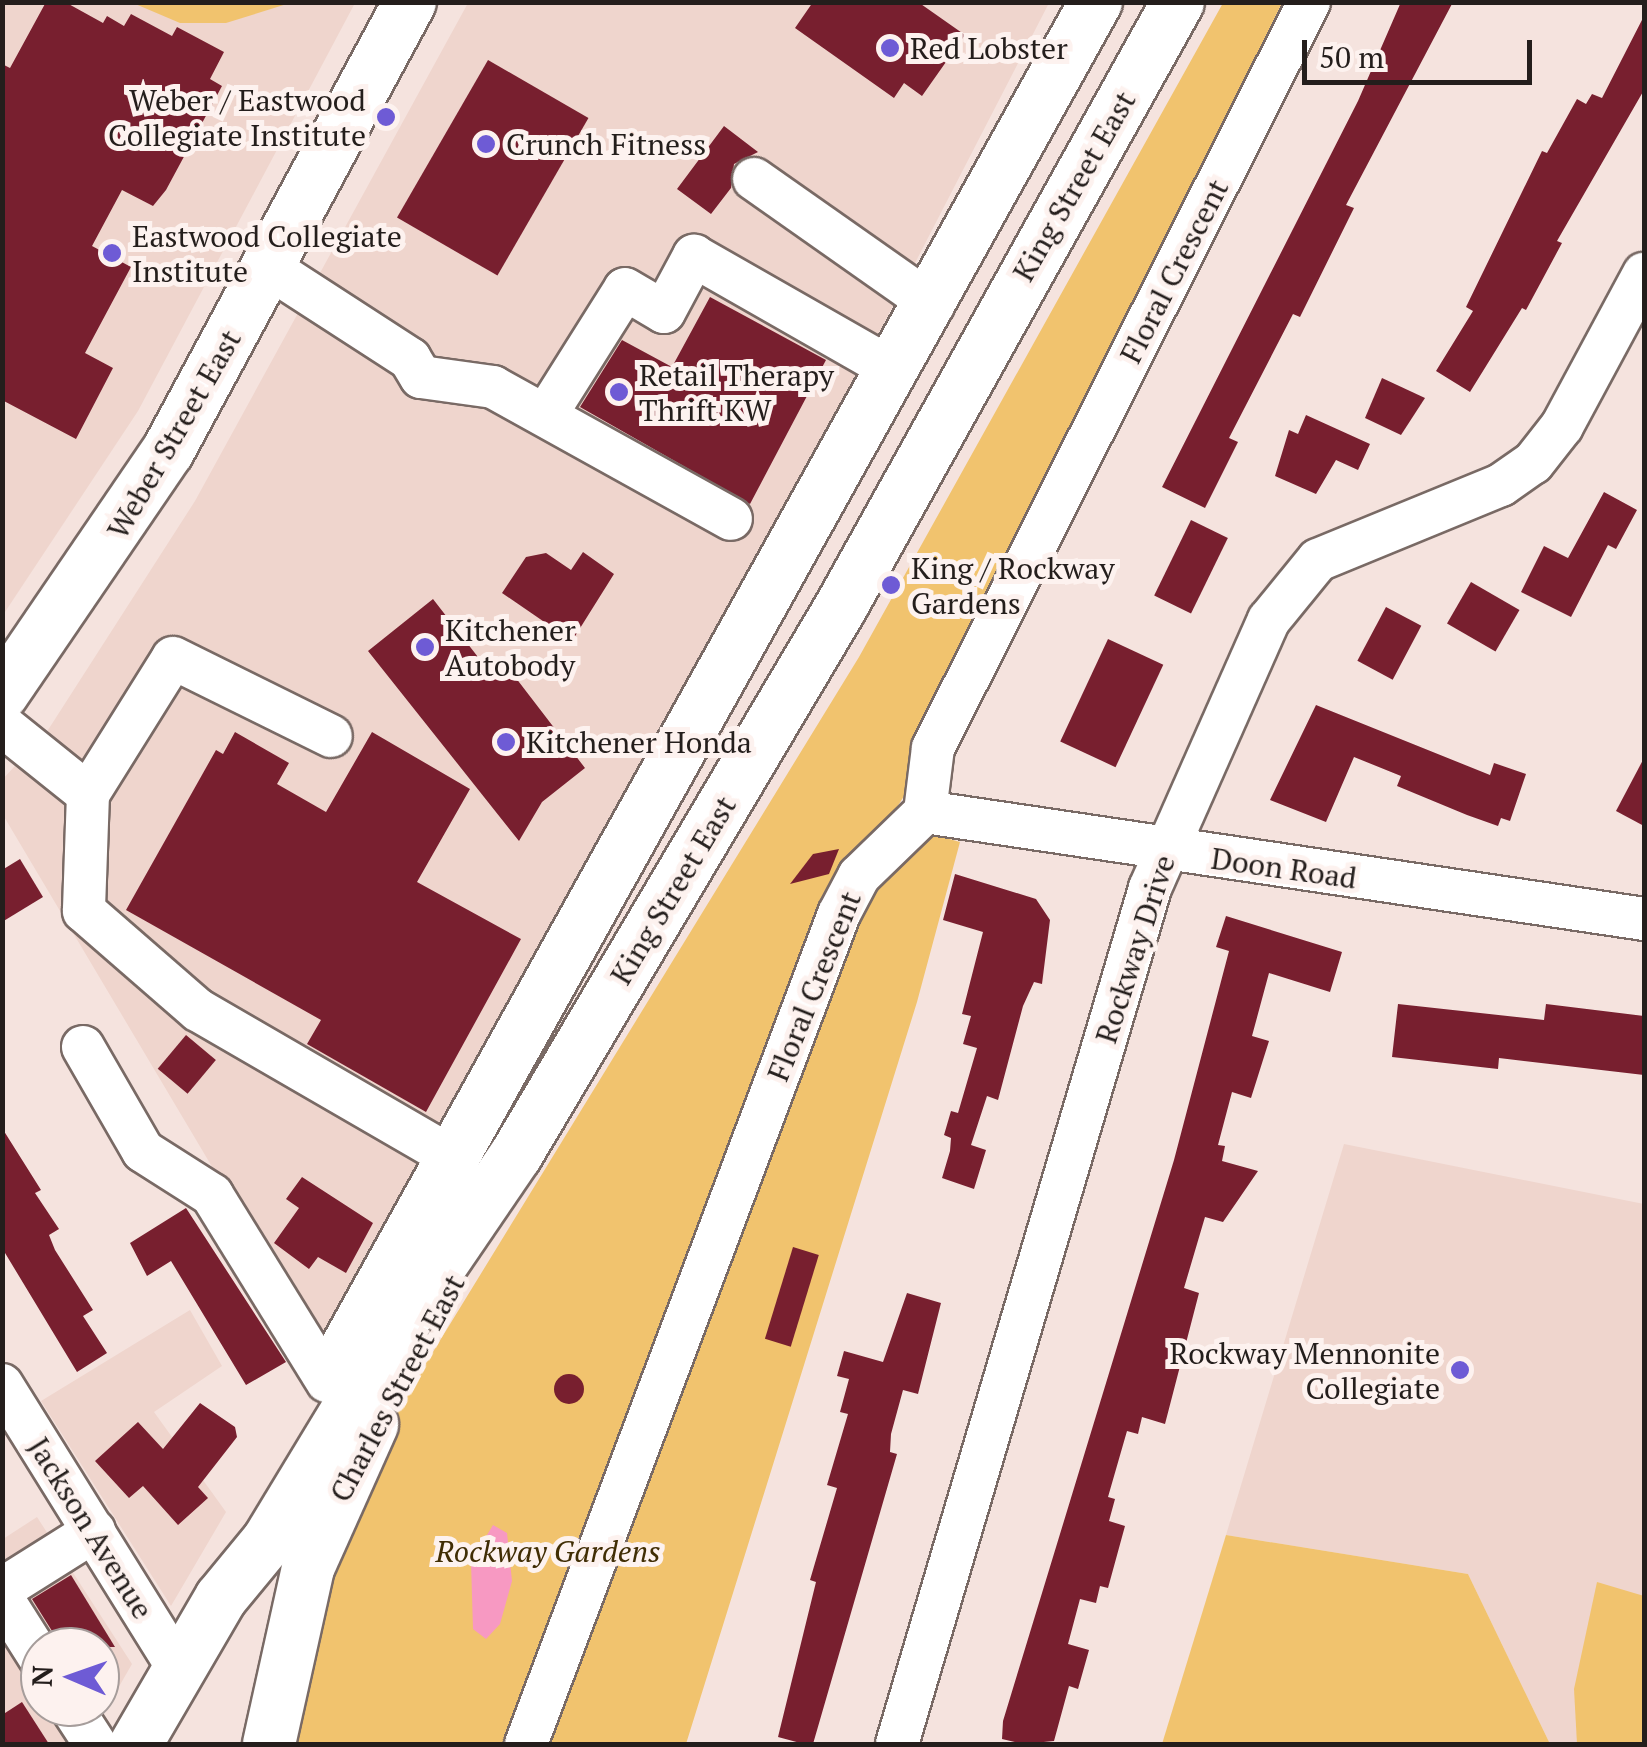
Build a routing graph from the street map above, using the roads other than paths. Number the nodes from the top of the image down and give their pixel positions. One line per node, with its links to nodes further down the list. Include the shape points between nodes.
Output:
1 (410, 2): 6 (main road, Weber Street East)
2 (1096, 2): 8 (main road, King Street East)
3 (1178, 2): 20 (main road, King Street East, via 842,605)
4 (1309, 2): 16 (street, Floral Crescent, via 933,748)
5 (754, 179): 8 (street)
6 (268, 268): 10 (street, via 410,359 421,377 493,387); 12 (main road, Weber Street East, via 168,451)
7 (1644, 274): 17 (street, Rockway Drive, via 1562,426 1532,463 1501,484 1318,560 1269,620)
8 (933, 305): 9 (main road, King Street East)
9 (896, 371): 10 (street, via 694,256 664,312 625,289); 21 (main road, King Street East)
10 (547, 413): 11 (street)
11 (731, 519)
12 (2, 694)
13 (2, 725): 15 (street)
14 (331, 736): 15 (street, via 173,658)
15 (88, 794): 21 (street, via 84,911 198,1010)
16 (925, 812): 17 (street, Doon Road); 32 (street, Floral Crescent, via 859,876 839,914)
17 (1165, 851): 18 (street, Doon Road); 33 (street, Rockway Drive)
18 (1644, 919)
19 (83, 1046): 22 (street, via 142,1150 212,1195)
20 (516, 1155): 27 (main road, King Street East, via 389,1341 268,1541); 31 (main road, Charles Street East, via 442,1306 371,1425 308,1568)
21 (453, 1158): 22 (main road, King Street East)
22 (328, 1381): 27 (main road, King Street East, via 248,1522)
23 (2, 1384): 24 (street, Jackson Avenue)
24 (94, 1531): 25 (street); 29 (street, Jackson Avenue)
25 (2, 1589)
26 (2, 1598): 28 (street)
27 (221, 1598): 29 (main road, King Street East)
28 (20, 1627)
29 (180, 1672): 30 (main road, King Street East)
30 (136, 1744)
31 (269, 1744)
32 (526, 1744)
33 (897, 1744)

